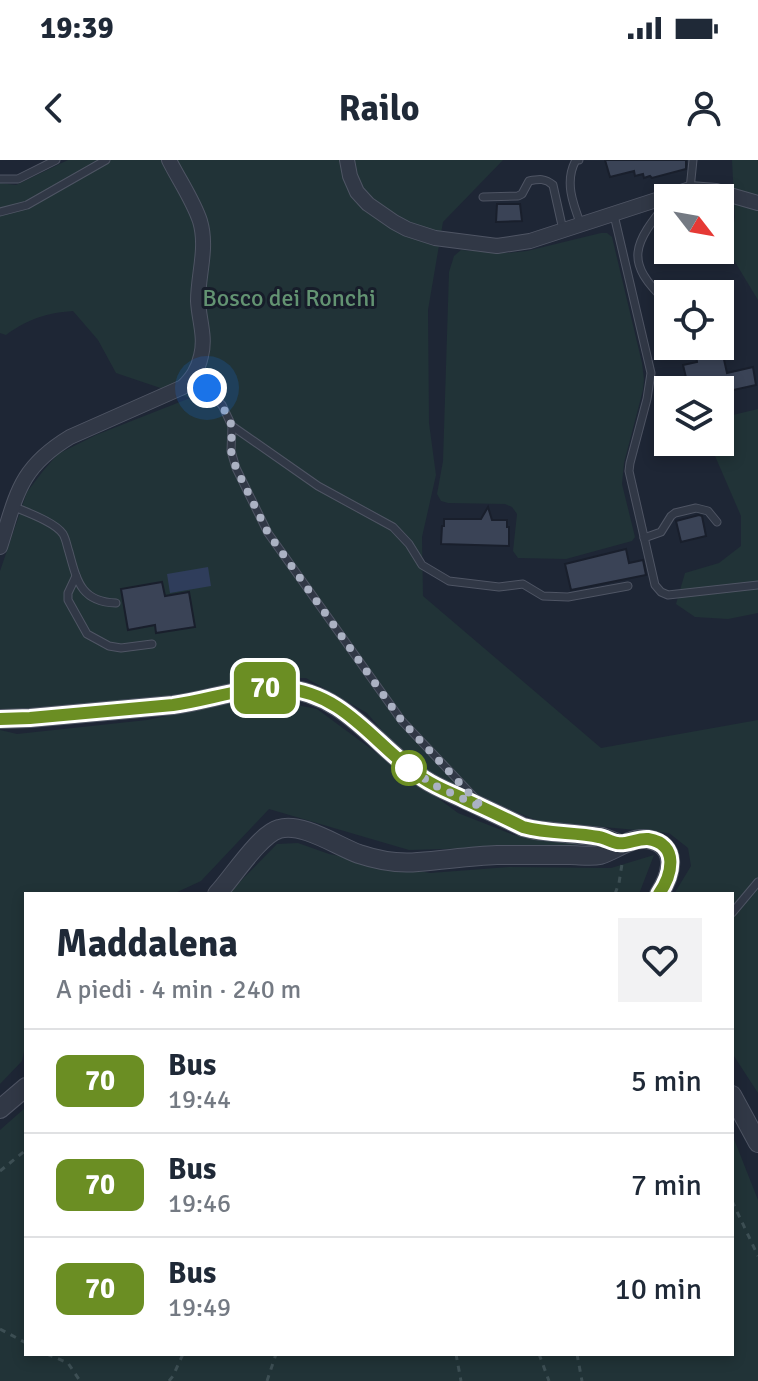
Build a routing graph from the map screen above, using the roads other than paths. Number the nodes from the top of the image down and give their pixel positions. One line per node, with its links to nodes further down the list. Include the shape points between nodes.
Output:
1 (56, 160): 7 (lane, via 18,179)
2 (106, 160): 13 (lane, via 27,205)
3 (169, 160): 19 (street, via 193,205 202,237 202,353)
4 (347, 160): 17 (street, via 354,184 368,204 407,229 497,246)
5 (579, 160): 16 (lane, via 571,169 570,187)
6 (693, 160): 8 (lane)
7 (0, 179)
8 (691, 184)
9 (734, 196): 12 (street)
10 (483, 197): 17 (lane, via 518,196 529,181 548,181)
11 (654, 202): 14 (street)
12 (758, 203)
13 (0, 212)
14 (613, 213): 16 (street); 23 (lane, via 651,373 629,471)
15 (654, 220): 18 (lane, via 637,255)
16 (581, 225): 17 (street)
17 (563, 230)
18 (654, 288)
19 (194, 377): 20 (lane, via 222,405); 21 (street, via 172,394 53,447 29,470)
20 (232, 426): 27 (lane, via 318,486 393,527 422,565 449,581 523,584 543,596 568,597); 31 (lane, via 236,468 268,533 402,721)
21 (12, 506): 24 (street); 25 (lane, via 61,531)
22 (717, 522): 23 (lane, via 708,511 696,508 675,513 661,532)
23 (644, 538): 26 (lane, via 655,585 668,595)
24 (0, 547)
25 (76, 576): 28 (lane, via 86,594); 29 (lane, via 68,600 87,634 121,648)
26 (758, 585)
27 (628, 586)
28 (116, 603)
29 (152, 644)
30 (0, 719): 31 (street, via 191,703 244,690 299,690 353,717 425,780)
31 (483, 808): 32 (street, via 535,830)
32 (620, 844): 34 (street, via 599,855 406,862 357,854 303,830 278,829); 35 (street, via 647,839 666,848 671,870)
33 (758, 882): 36 (lane)
34 (219, 892)
35 (660, 892)
36 (734, 911)
37 (24, 1089): 39 (street)
38 (734, 1099): 40 (street)
39 (0, 1109)
40 (758, 1143)

